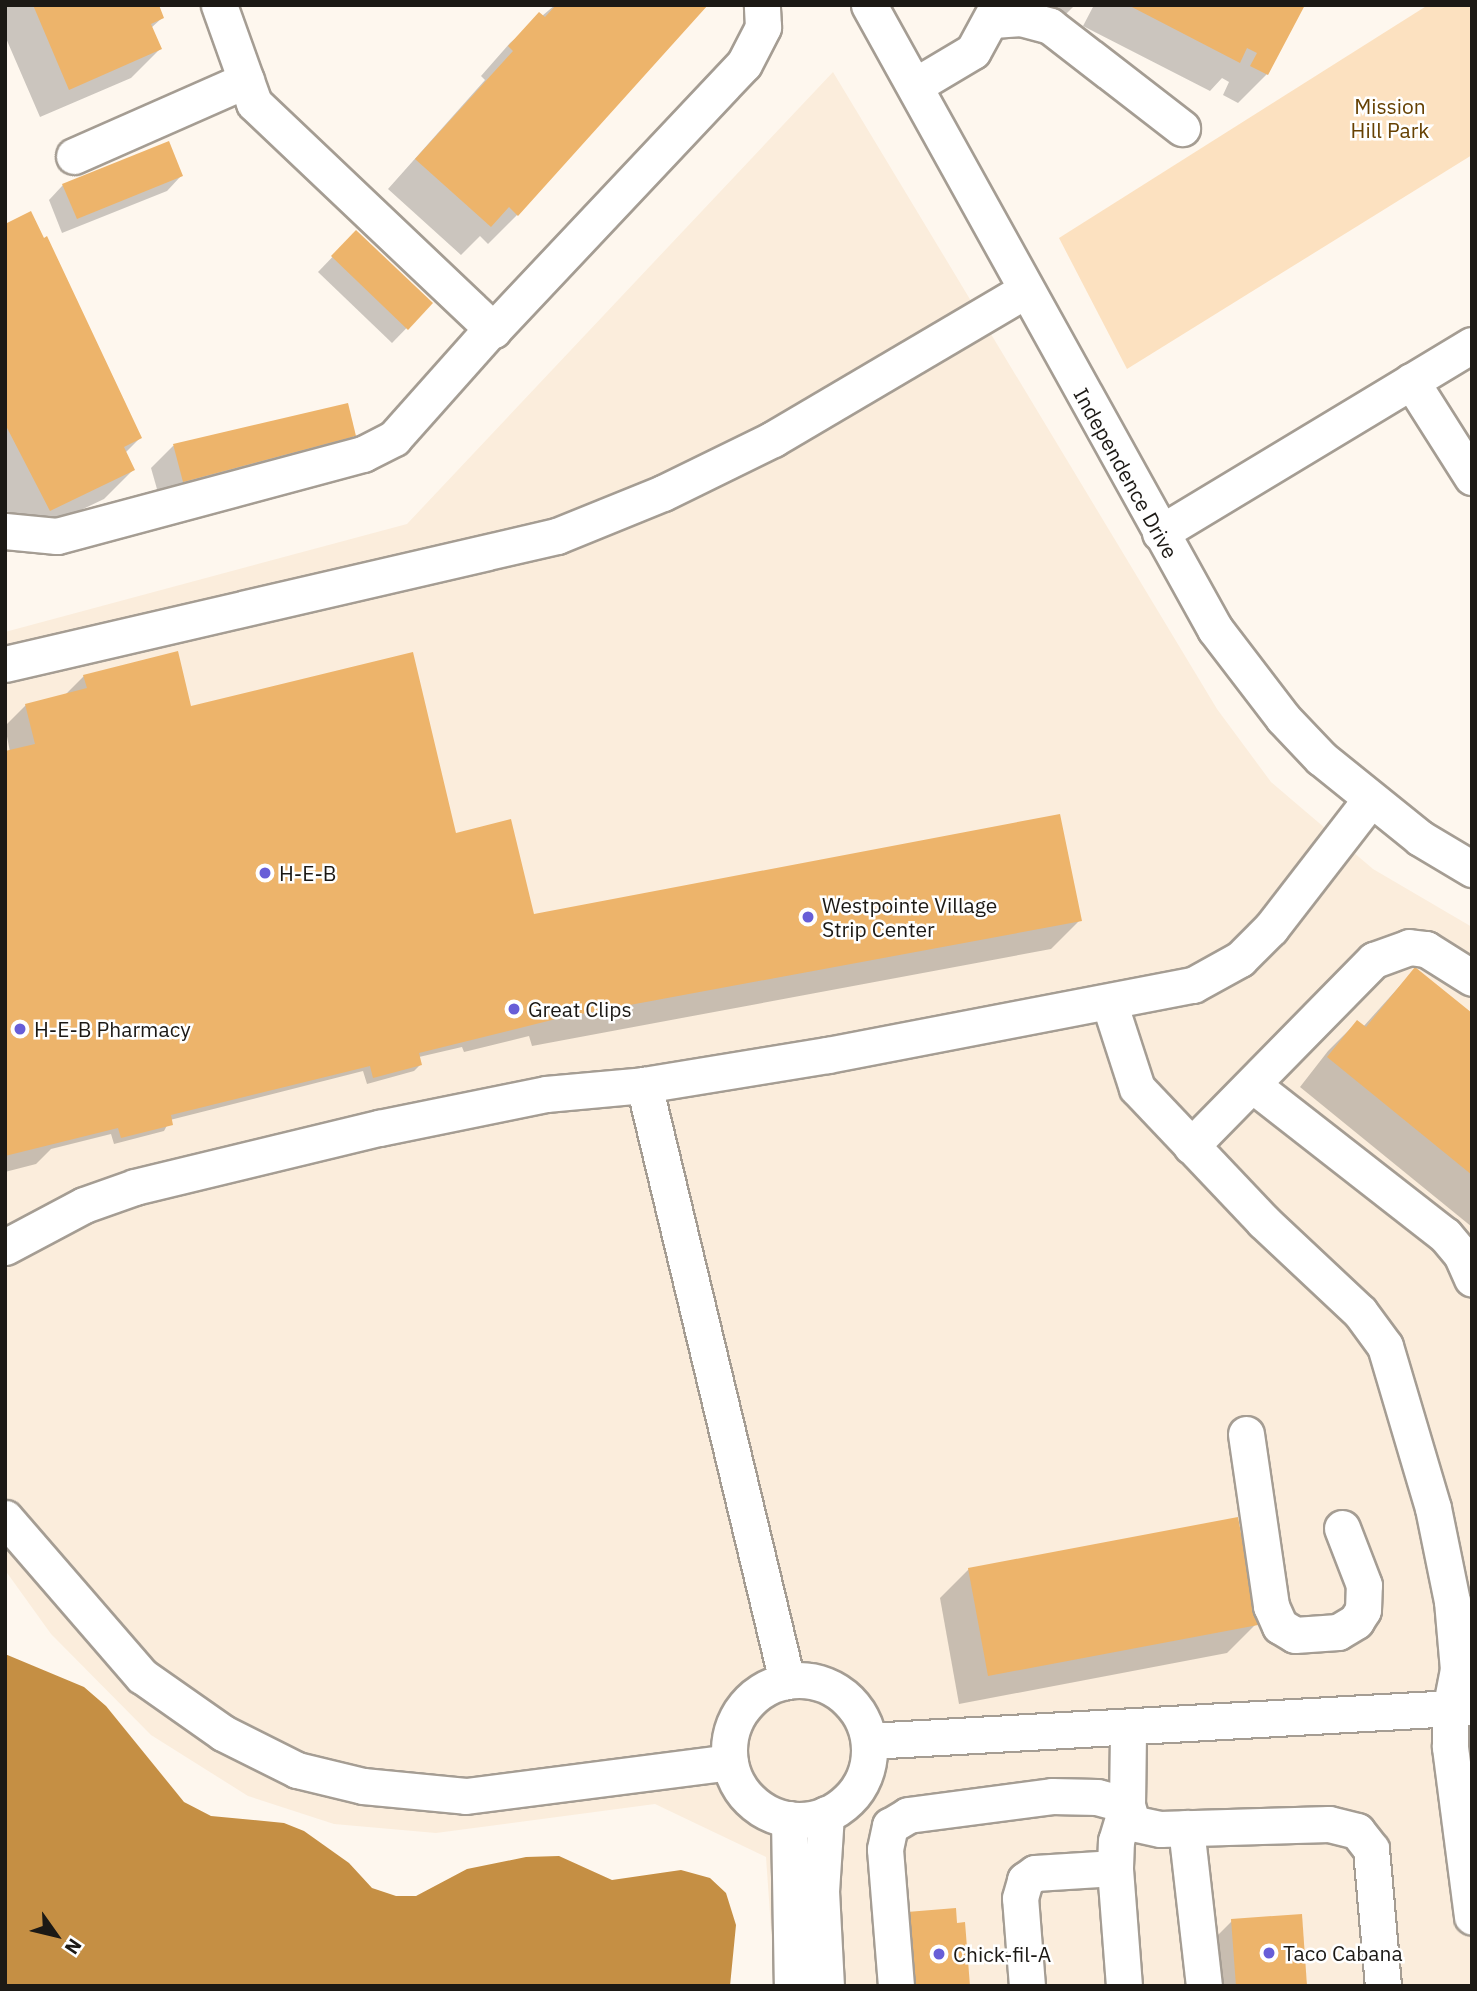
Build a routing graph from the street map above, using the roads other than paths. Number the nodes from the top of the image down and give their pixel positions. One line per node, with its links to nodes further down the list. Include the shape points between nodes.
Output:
1 (219, 5): 5 (street)
2 (762, 5): 10 (street, via 763,27 744,64)
3 (869, 5): 6 (street, Independence Drive)
4 (995, 13): 6 (street, via 972,51); 7 (street, via 1050,26)
5 (246, 80): 8 (street); 10 (street, via 254,103)
6 (916, 85): 9 (street, Independence Drive)
7 (1182, 128)
8 (74, 156)
9 (1024, 291): 15 (street, Independence Drive); 16 (street, via 721,466 557,536)
10 (491, 329): 14 (street, via 394,438 363,454 57,536)
11 (1472, 345): 12 (street)
12 (1411, 381): 13 (street); 15 (street)
13 (1472, 477)
14 (5, 531)
15 (1160, 533): 17 (street, Independence Drive, via 1215,629 1247,674 1321,758)
16 (5, 664)
17 (1370, 800): 18 (street, Independence Drive); 20 (street, via 1287,910 1240,958 1193,985)
18 (1472, 869)
19 (1472, 978): 22 (street, via 1426,949 1389,952 1364,968)
20 (1110, 1002): 21 (street); 23 (street, via 1137,1088)
21 (644, 1084): 24 (street, via 545,1094 379,1128 135,1187 84,1205); 29 (street)
22 (1254, 1086): 23 (street); 25 (street, via 1445,1235 1461,1254)
23 (1191, 1146): 30 (street, via 1381,1338 1409,1417 1445,1560)
24 (6, 1244)
25 (1472, 1279)
26 (1246, 1434): 28 (street, via 1271,1606 1280,1626 1295,1635 1338,1632 1356,1622 1363,1610 1364,1585)
27 (5, 1518): 33 (street, via 142,1676 223,1733 297,1770 363,1786 466,1796)
28 (1342, 1528)
29 (787, 1681): 32 (street, via 812,1680 833,1688 851,1702); 33 (street, via 768,1686 737,1718)
30 (1461, 1708): 31 (street); 39 (street, via 1450,1747)
31 (1128, 1729): 32 (street); 34 (street)
32 (869, 1741): 35 (street, via 860,1785)
33 (730, 1762): 36 (street, via 751,1800 769,1813)
34 (1127, 1805): 37 (street, via 1132,1823); 38 (street, via 1115,1841); 42 (street, via 1097,1797 1052,1796 908,1815 895,1821 884,1841)
35 (826, 1814): 36 (street); 41 (street, via 821,1891)
36 (789, 1819): 40 (street)
37 (1186, 1828): 45 (street); 46 (street, via 1329,1824 1357,1831 1371,1849)
38 (1115, 1868): 43 (street, via 1041,1872 1025,1880 1020,1898); 44 (street)
39 (1472, 1917)
40 (792, 1986)
41 (826, 1986)
42 (896, 1986)
43 (1027, 1986)
44 (1124, 1986)
45 (1204, 1986)
46 (1382, 1986)

